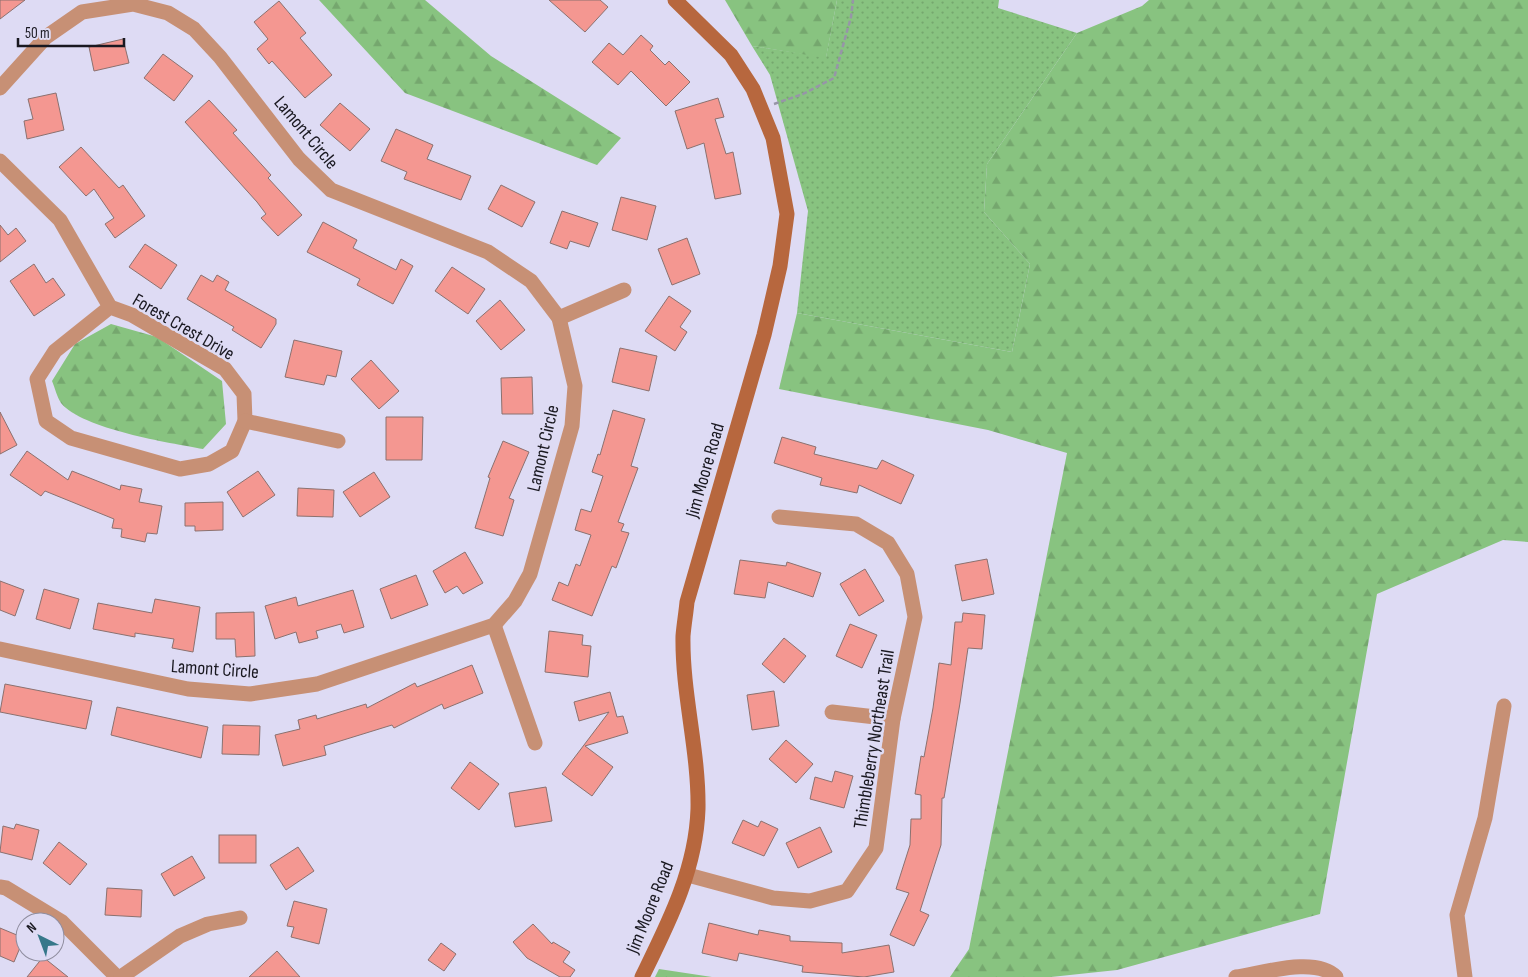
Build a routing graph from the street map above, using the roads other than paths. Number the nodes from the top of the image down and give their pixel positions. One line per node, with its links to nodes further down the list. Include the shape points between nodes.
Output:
1 (675, 0): 17 (street, Jim Moore Road, via 731,55 753,89 777,154 787,214 780,266 764,335 687,602 683,635 685,675 698,810)
2 (134, 2): 3 (street, Lamont Circle, via 82,12 46,37); 7 (street, Lamont Circle, via 168,13 194,30 220,57 299,159 331,190 488,252 531,281)
3 (0, 88)
4 (0, 161): 6 (street, Forest Crest Drive, via 60,220)
5 (624, 290): 7 (street)
6 (110, 307): 8 (street, Forest Crest Drive, via 132,315 225,369 244,394); 8 (street, Forest Crest Drive, via 55,351 37,379 46,422 71,438 180,468 209,464 232,451)
7 (559, 318): 11 (street, Lamont Circle, via 575,386 572,426 530,574)
8 (245, 421): 9 (street)
9 (338, 441)
10 (779, 517): 15 (street, Thimbleberry Northeast Trail, via 856,524 888,543 907,574 915,618)
11 (494, 625): 12 (street, Lamont Circle, via 317,684 250,694 188,689); 16 (street)
12 (0, 649)
13 (1504, 706): 24 (street, via 1485,818 1457,915)
14 (832, 712): 15 (street)
15 (893, 719): 17 (street, Thimbleberry Northeast Trail, via 876,848 846,891 810,902 773,898)
16 (535, 743)
17 (688, 875): 21 (street, Jim Moore Road)
18 (0, 887): 20 (street, via 62,922)
19 (240, 918): 20 (street, via 208,924 180,936)
20 (119, 977)
21 (642, 977)
22 (1236, 977): 23 (street, via 1310,965 1331,971)
23 (1336, 977)
24 (1465, 977)

